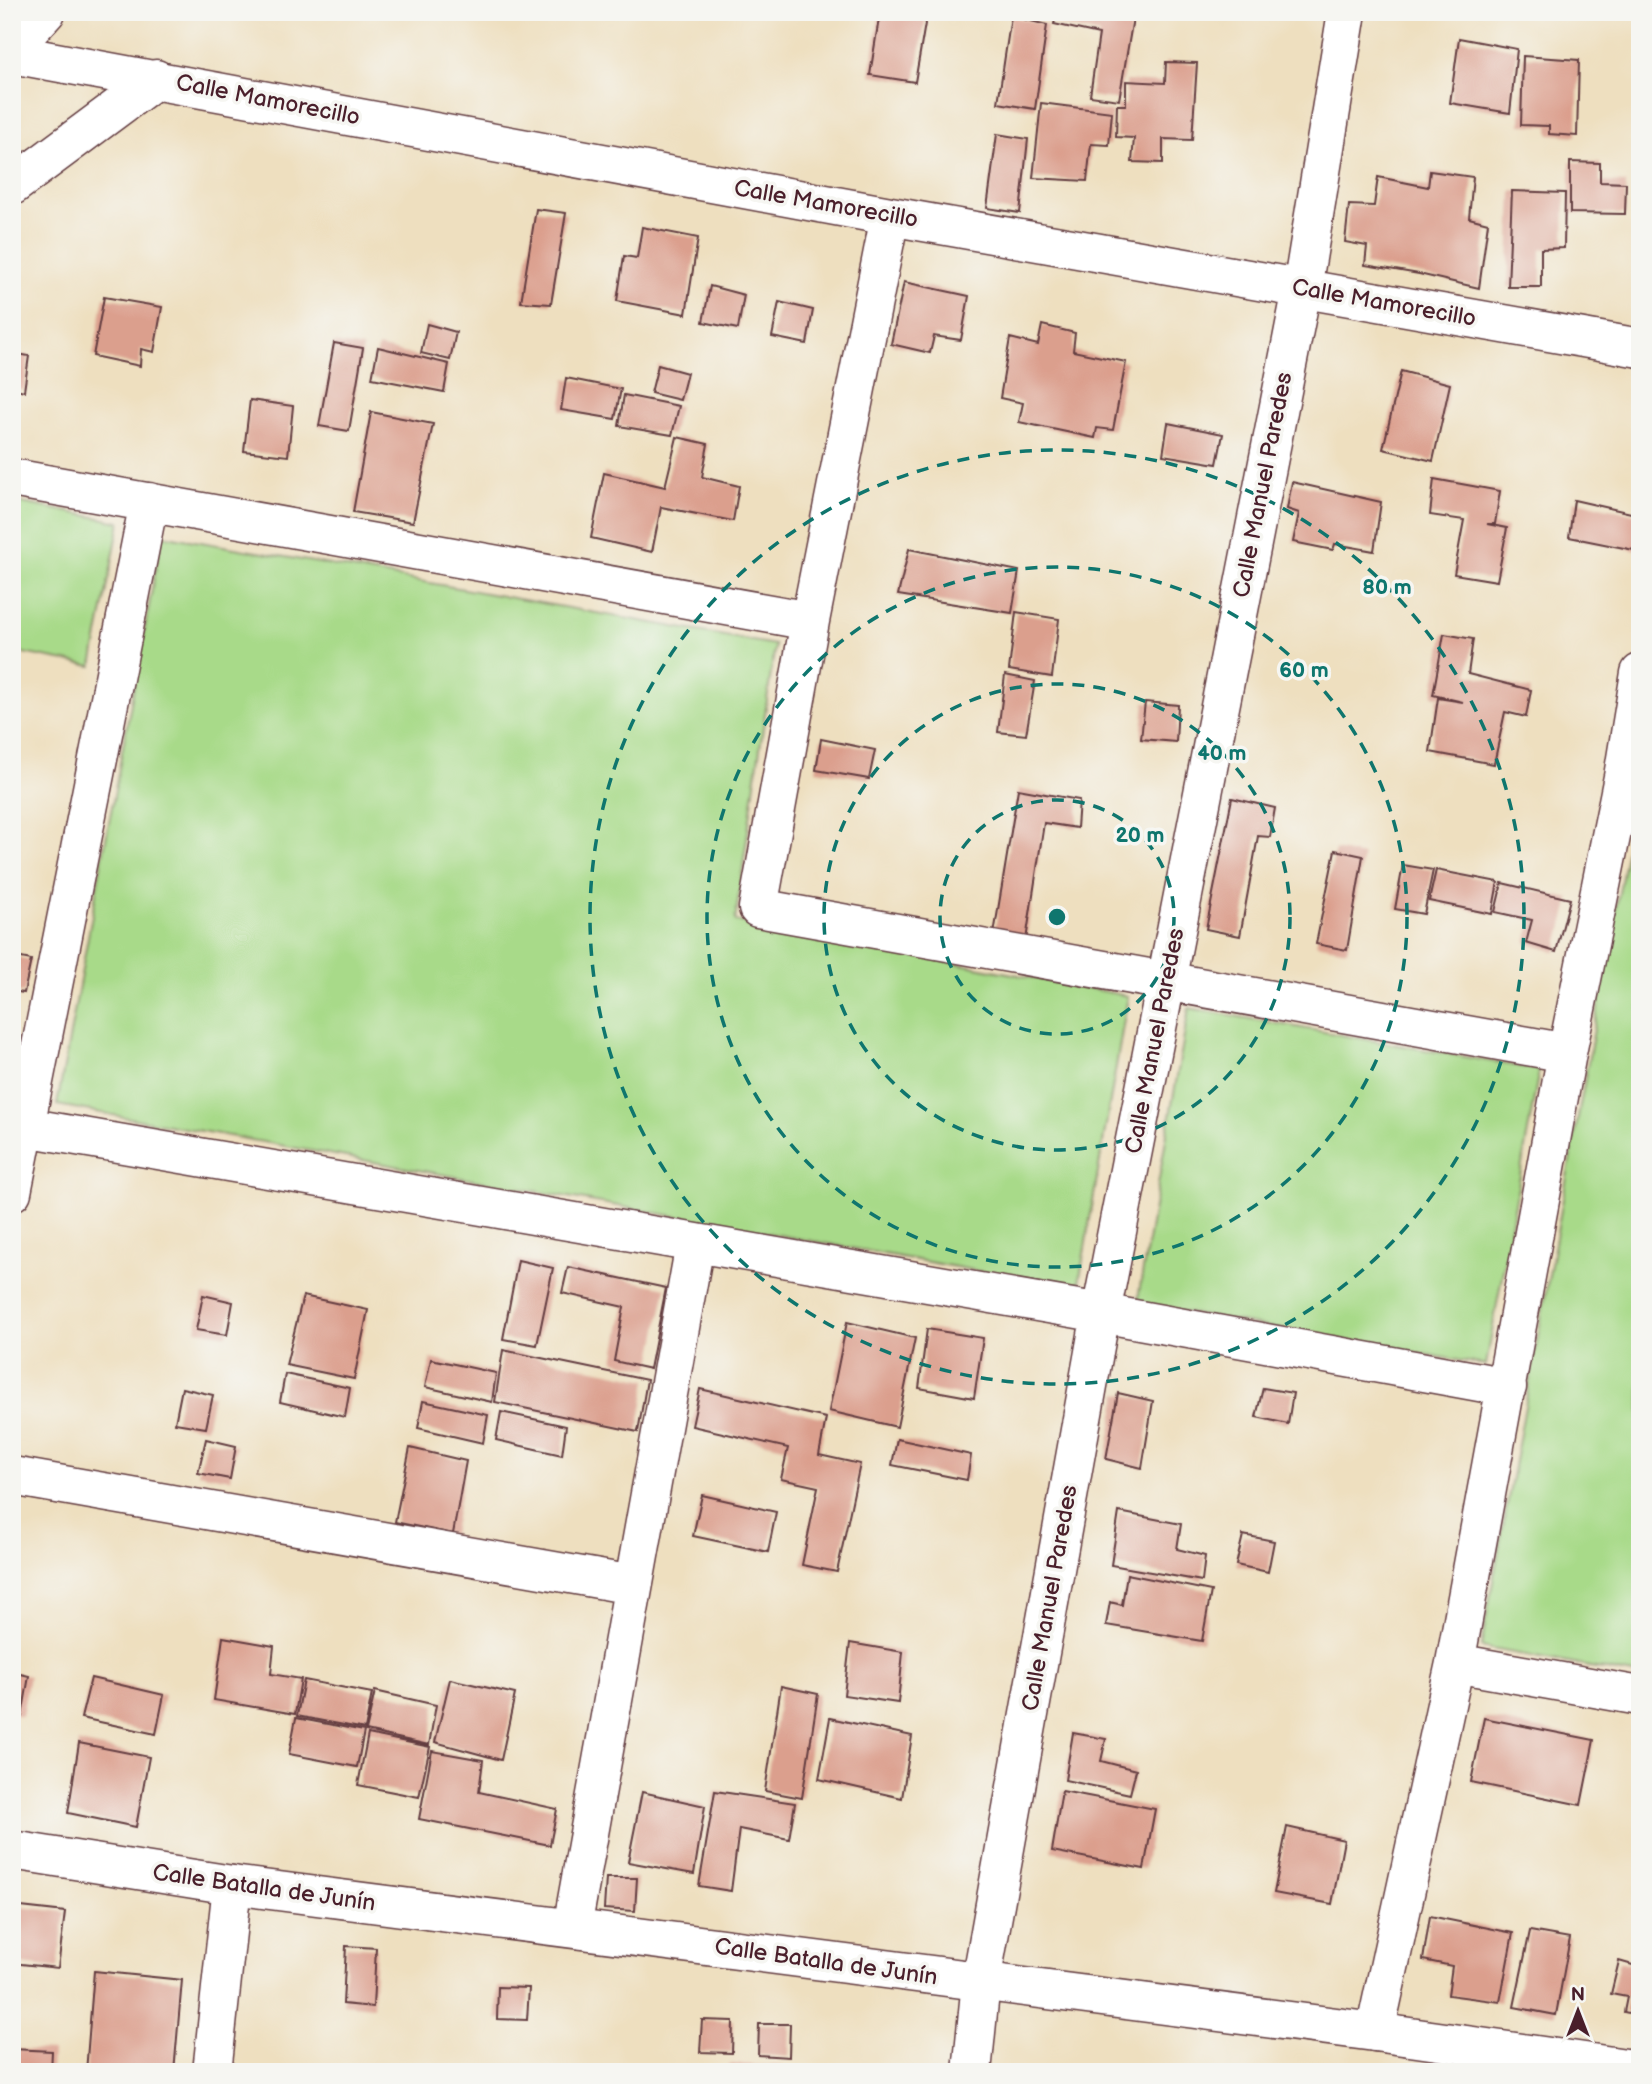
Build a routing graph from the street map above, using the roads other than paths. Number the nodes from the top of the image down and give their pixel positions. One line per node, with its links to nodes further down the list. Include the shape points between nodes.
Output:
1 (46, 12): 3 (street)
2 (1347, 12): 8 (street, Calle Manuel Paredes)
3 (12, 48)
4 (12, 54): 5 (street, Calle Mamorecillo)
5 (156, 79): 6 (street); 7 (street, Calle Mamorecillo)
6 (12, 186)
7 (890, 216): 8 (street, Calle Mamorecillo); 12 (street)
8 (1301, 289): 9 (street, Calle Mamorecillo); 15 (street, Calle Manuel Paredes)
9 (1640, 348)
10 (12, 478): 11 (street)
11 (149, 502): 12 (street); 17 (street)
12 (810, 621): 15 (street, via 758,908)
13 (1640, 674): 14 (street)
14 (1631, 778): 16 (street)
15 (1166, 982): 16 (street); 20 (street, Calle Manuel Paredes)
16 (1567, 1053): 21 (street)
17 (25, 1127): 18 (street); 19 (street)
18 (12, 1192)
19 (695, 1244): 20 (street); 23 (street)
20 (1101, 1313): 21 (street); 29 (street, Calle Manuel Paredes)
21 (1507, 1387): 24 (street)
22 (12, 1476): 23 (street)
23 (633, 1585): 28 (street)
24 (1455, 1663): 25 (street); 30 (street)
25 (1640, 1696)
26 (12, 1850): 27 (street, Calle Batalla de Junín)
27 (232, 1885): 28 (street, Calle Batalla de Junín); 32 (street)
28 (572, 1928): 29 (street, Calle Batalla de Junín)
29 (981, 1982): 30 (street, Calle Batalla de Junín); 33 (street, Calle Manuel Paredes)
30 (1375, 2032): 31 (street, Calle Batalla de Junín)
31 (1640, 2070)
32 (212, 2072)
33 (972, 2072)

